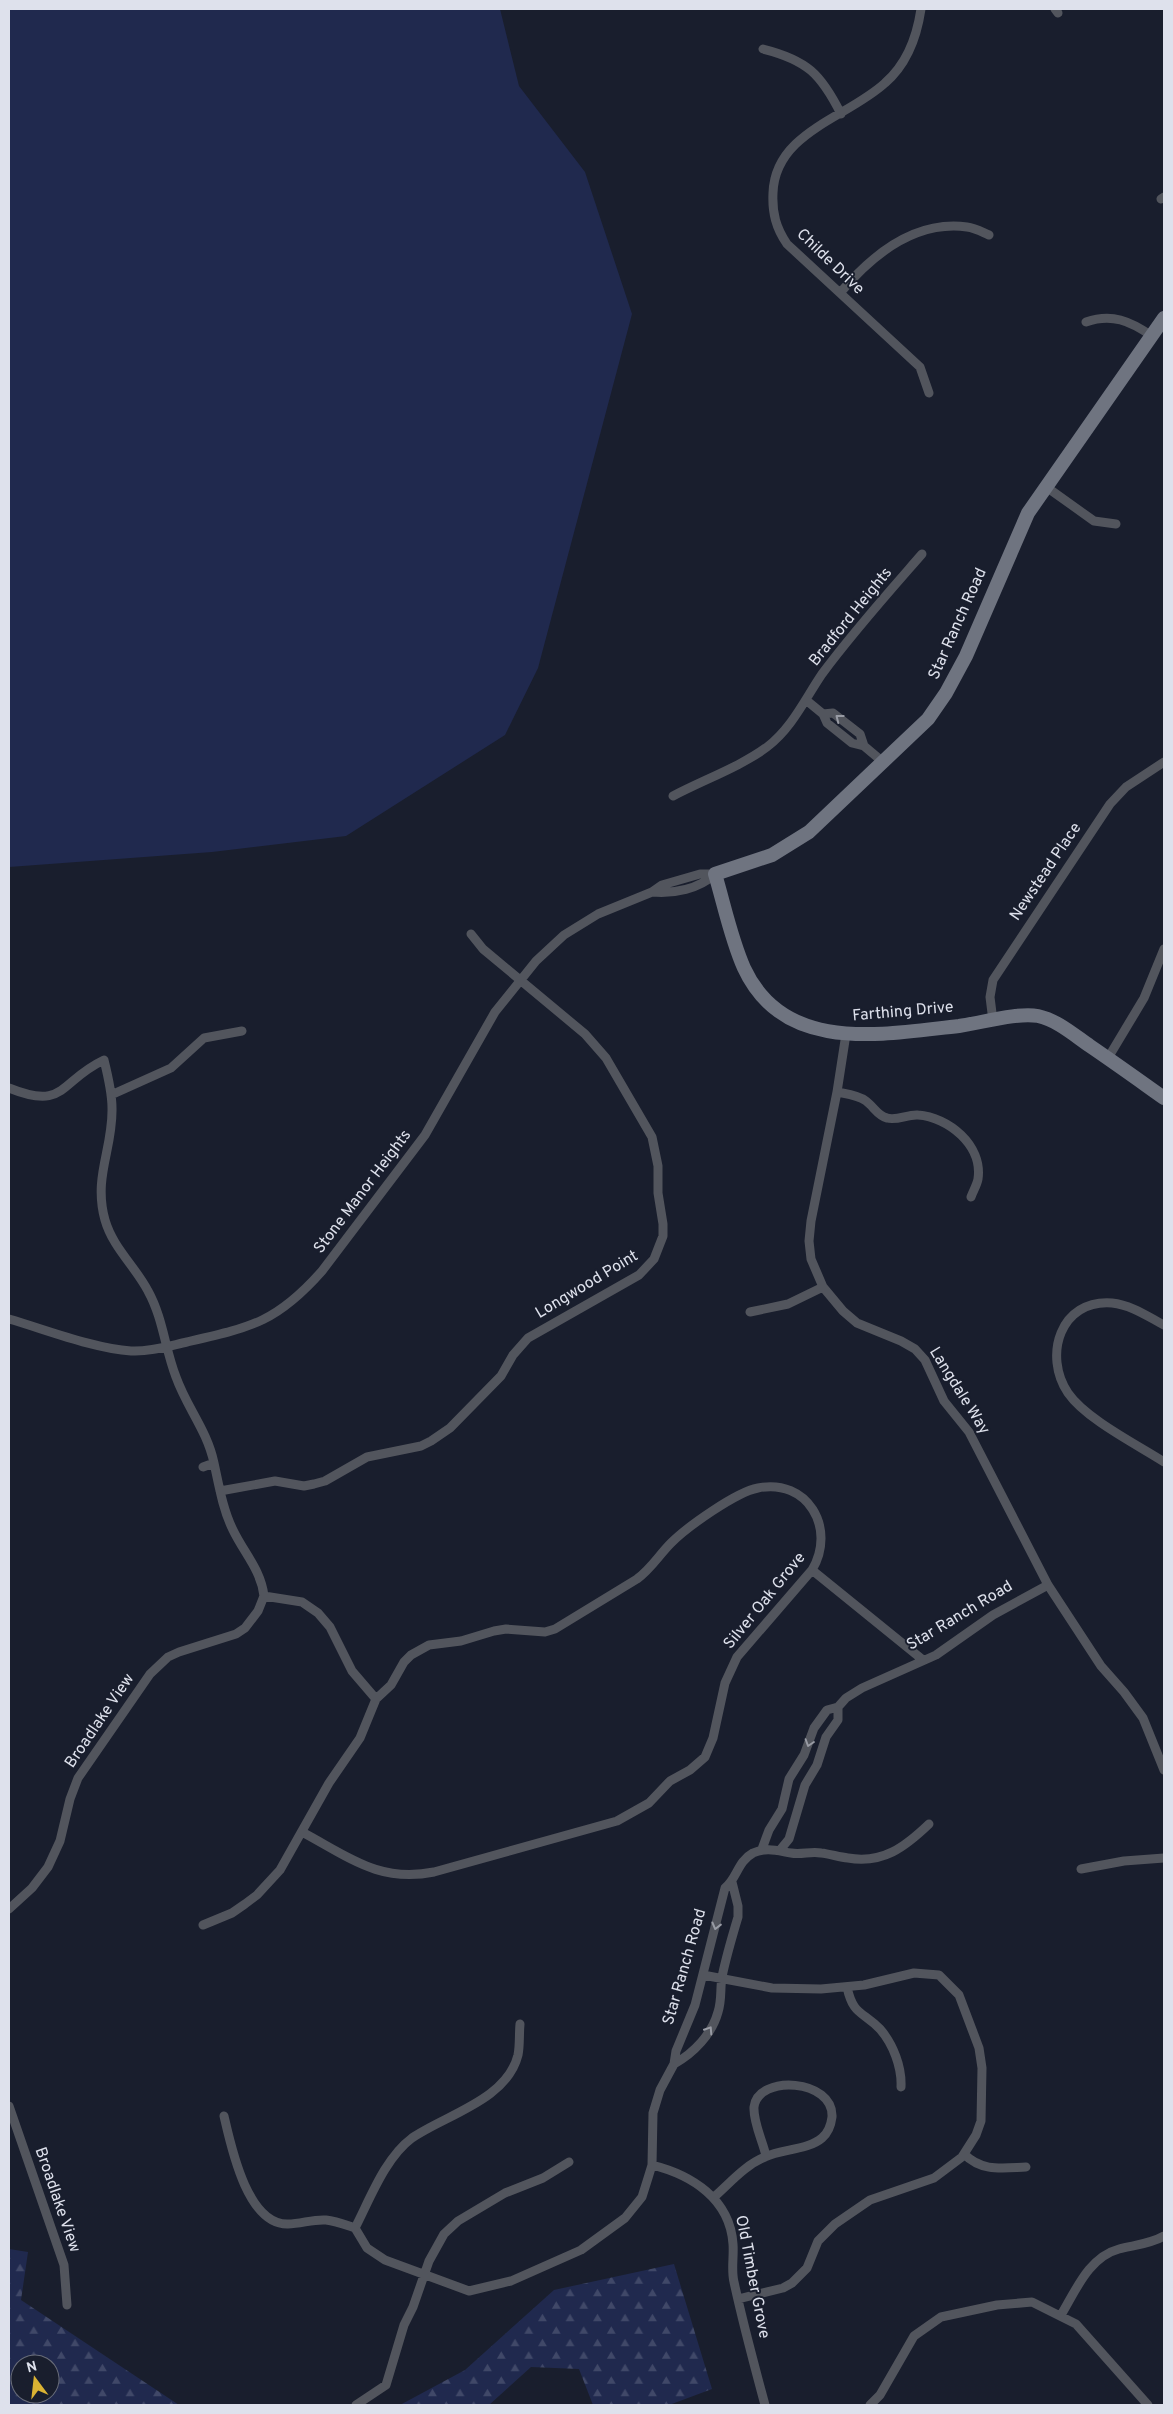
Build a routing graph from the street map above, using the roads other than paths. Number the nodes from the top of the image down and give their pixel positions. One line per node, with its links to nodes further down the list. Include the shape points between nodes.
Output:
1 (922, 9): 3 (street, Childe Drive, via 917,34 896,72 886,83)
2 (763, 49): 3 (street, via 784,54 806,66 822,82)
3 (841, 114): 5 (street, Childe Drive, via 803,136 786,154 775,176 772,198 774,219 787,244)
4 (989, 234): 5 (street, via 956,227 928,231 902,240 869,261)
5 (840, 293): 9 (street, Childe Drive, via 920,367)
6 (1164, 318): 8 (street, Star Ranch Road)
7 (1086, 322): 8 (street, via 1103,317 1125,320)
8 (1152, 336): 10 (street, Star Ranch Road)
9 (929, 393)
10 (1045, 486): 11 (street, via 1094,521); 14 (street, Star Ranch Road, via 1020,526 956,676 928,719)
11 (1116, 524)
12 (922, 554): 13 (street, Bradford Heights, via 847,642)
13 (806, 700): 14 (street, via 823,714 833,713 860,734 864,746); 16 (street, Bradford Heights, via 792,721 767,746)
14 (883, 762): 17 (street, Star Ranch Road, via 826,817 789,846 752,863)
15 (1164, 762): 21 (street, Newstead Place, via 1126,787 1110,804 993,980 990,997)
16 (673, 796)
17 (715, 874): 20 (street, Stone Manor Heights, via 700,874 662,885 581,923 549,947); 23 (street, Farthing Drive, via 744,967 765,998 793,1020 827,1032)
18 (471, 934): 20 (street, Longwood Point, via 483,949)
19 (1164, 949): 24 (street, via 1144,998)
20 (519, 979): 34 (street, Stone Manor Heights, via 495,1012 424,1135 304,1292 258,1323); 38 (street, Longwood Point, via 585,1034 606,1058 652,1137 663,1224 660,1249 638,1275 528,1338 501,1376 450,1428 431,1441 421,1446 367,1456 314,1484 304,1486 275,1481)
21 (992, 1021): 23 (street, Farthing Drive, via 884,1034); 24 (street, Farthing Drive, via 1029,1015 1047,1019)
22 (242, 1030): 27 (street, via 204,1038 171,1068)
23 (846, 1034): 26 (street, Langdale Way)
24 (1108, 1058): 28 (street, Farthing Drive)
25 (9, 1088): 27 (street, via 38,1098 58,1094 81,1073 104,1060)
26 (837, 1092): 29 (street, via 854,1095 888,1118 926,1116 958,1131 969,1145 978,1171); 30 (street, Langdale Way, via 809,1241 811,1259)
27 (111, 1096): 34 (street, via 112,1122 100,1190 105,1220 116,1247 148,1290)
28 (1164, 1098)
29 (971, 1197)
30 (823, 1287): 31 (street, via 788,1304); 40 (street, Langdale Way, via 858,1323 901,1341 925,1360 944,1401 968,1432)
31 (750, 1312)
32 (9, 1320): 34 (street, Stone Manor Heights, via 121,1349 146,1350)
33 (1164, 1325): 35 (street, via 1128,1306 1094,1305 1076,1312 1064,1325 1057,1342 1055,1360 1060,1378 1080,1409)
34 (168, 1346): 36 (street, via 176,1377 206,1436)
35 (1164, 1462)
36 (214, 1463): 37 (street); 38 (street)
37 (203, 1467)
38 (220, 1491): 41 (street, via 228,1520 253,1562)
39 (812, 1570): 42 (street); 43 (street, Silver Oak Grove, via 821,1553 822,1536 821,1526 812,1509 804,1500 785,1490 751,1489 679,1536 647,1572 566,1624 545,1632 506,1629 430,1645 404,1662 391,1686); 49 (street, Silver Oak Grove, via 737,1657 725,1683 713,1738 705,1757 670,1781 649,1803 630,1816 434,1872 408,1876 373,1869)
40 (1048, 1585): 42 (street, Star Ranch Road, via 993,1615 936,1655); 45 (street, Langdale Way, via 1100,1666 1143,1718)
41 (264, 1596): 43 (street, via 302,1602 318,1613 330,1628 352,1671); 55 (street, Broadlake View, via 245,1628 236,1634 179,1652 150,1674 78,1778 60,1841 48,1867 32,1888)
42 (923, 1660): 44 (street, Star Ranch Road, via 862,1688)
43 (376, 1700): 49 (street, Silver Oak Grove, via 360,1738 329,1783)
44 (838, 1707): 46 (street, Star Ranch Road, one-way to 46, via 828,1710 814,1728 804,1755 789,1779); 47 (street, via 838,1720 826,1737 817,1766 805,1784)
45 (1164, 1770)
46 (782, 1809): 47 (street); 50 (street, Star Ranch Road)
47 (798, 1814): 51 (street, via 789,1839)
48 (929, 1824): 51 (street, via 908,1845 875,1858 848,1858 819,1852 793,1854)
49 (302, 1832): 56 (street, Silver Oak Grove, via 280,1870 257,1895 232,1913)
50 (762, 1849): 51 (street); 54 (street, Star Ranch Road, via 745,1858)
51 (780, 1850)
52 (1164, 1858): 53 (street)
53 (1081, 1869)
54 (732, 1882): 57 (street, Star Ranch Road, one-way to 57, via 725,1888); 58 (street, Star Ranch Road, via 738,1917)
55 (9, 1909)
56 (203, 1925)
57 (703, 1974): 58 (street); 61 (street, Star Ranch Road)
58 (721, 1978): 59 (street, via 772,1988 822,1990); 61 (street, Star Ranch Road, one-way to 58, via 688,2056 714,2022 719,2011)
59 (847, 1986): 62 (street, via 850,2000 858,2012 889,2041 902,2079); 65 (street, via 926,1972 939,1975 959,1995 979,2048 982,2068 981,2121)
60 (520, 2024): 71 (street, via 518,2055 508,2077 473,2106 411,2139 382,2171)
61 (674, 2064): 68 (street, Star Ranch Road, via 660,2090 653,2114)
62 (901, 2087)
63 (9, 2106): 75 (street, Broadlake View, via 64,2265)
64 (224, 2116): 71 (street, via 240,2177 256,2206 272,2221 286,2224 327,2220)
65 (964, 2154): 69 (street, via 973,2163 990,2169); 74 (street, via 934,2178 870,2200 835,2224 818,2241 807,2268 792,2283)
66 (766, 2156): 66 (street, via 754,2110 758,2095 763,2090 781,2086 820,2092 832,2110 829,2130 823,2138); 70 (street, via 754,2162)
67 (569, 2162): 73 (street, via 458,2221 444,2234)
68 (652, 2165): 70 (street, Old Timber Grove, via 686,2177); 73 (street, Star Ranch Road, via 642,2197 625,2218 581,2250 511,2282 468,2291)
69 (1026, 2167)
70 (714, 2197): 74 (street, Old Timber Grove, via 728,2221)
71 (356, 2228): 73 (street, Star Ranch Road, via 367,2248 385,2260)
72 (1164, 2236): 76 (street, via 1103,2256 1087,2271)
73 (425, 2275): 77 (street, via 404,2325 386,2385)
74 (738, 2299): 78 (street, Old Timber Grove)
75 (67, 2305)
76 (1061, 2315): 79 (street, via 1032,2302 997,2305 941,2317 914,2336 880,2395); 80 (street, via 1076,2324)
77 (356, 2405)
78 (765, 2405)
79 (870, 2405)
80 (1148, 2405)

